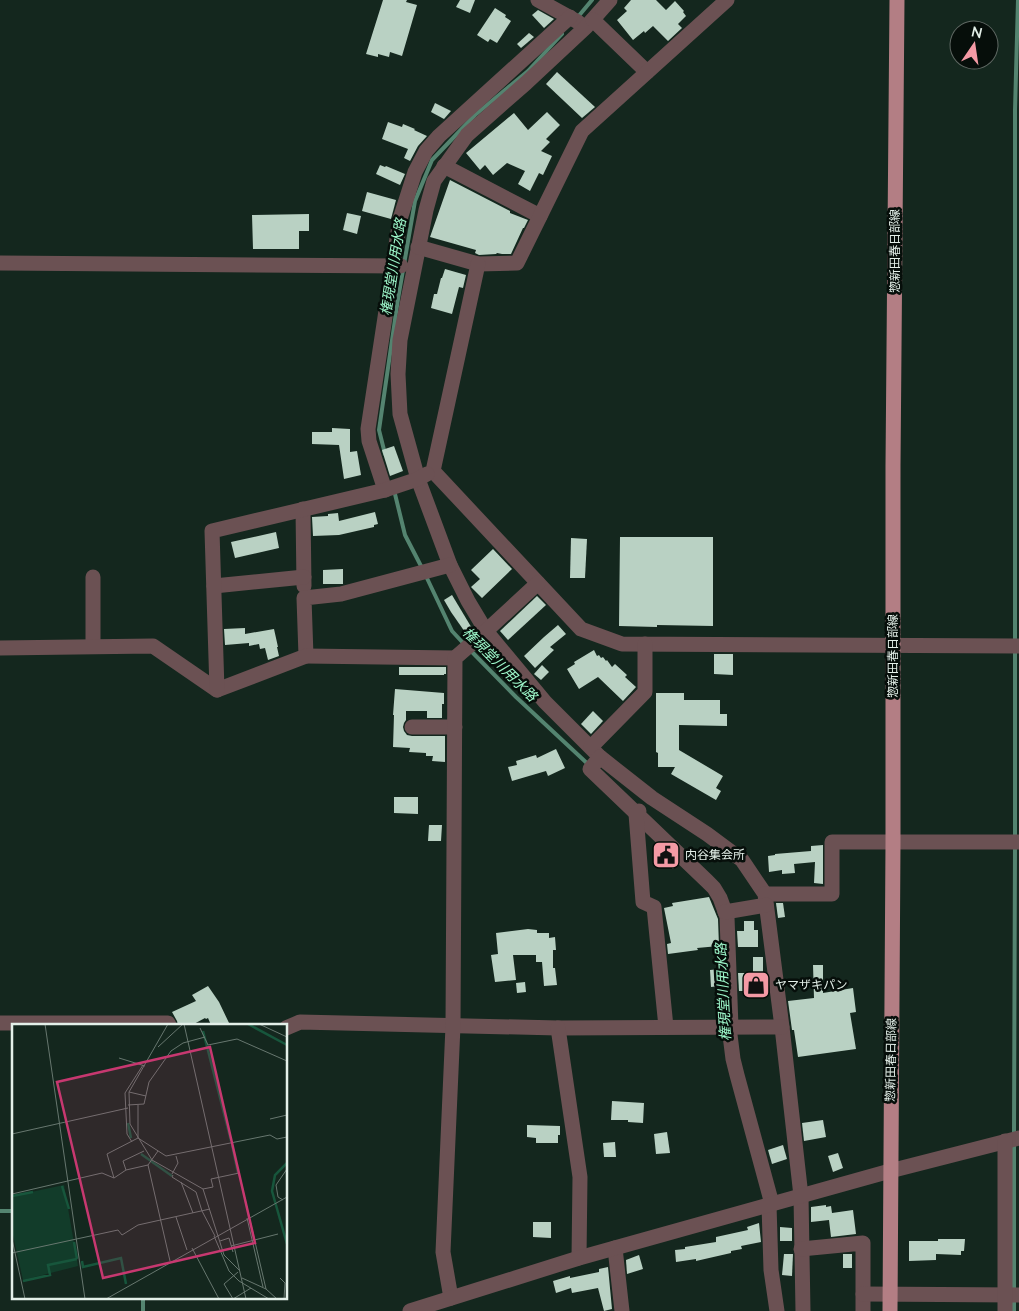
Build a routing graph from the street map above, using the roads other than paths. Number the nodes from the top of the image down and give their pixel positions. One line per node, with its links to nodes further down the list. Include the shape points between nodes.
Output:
1 (538, 0): 5 (street)
2 (610, 0): 6 (street)
3 (727, 0): 7 (street)
4 (896, 0): 29 (main road, 惣新田春日部線)
5 (570, 17): 6 (street); 9 (street, via 439,136)
6 (589, 23): 7 (street); 8 (street, via 467,135)
7 (647, 72): 11 (street, via 582,131)
8 (444, 166): 10 (street); 11 (street)
9 (415, 172): 10 (street); 15 (street, via 400,219)
10 (434, 181): 12 (street)
11 (540, 216): 14 (street, via 517,263)
12 (418, 247): 14 (street); 16 (street)
13 (0, 263): 15 (street)
14 (478, 264): 17 (street)
15 (393, 266): 16 (street); 19 (street, via 368,429)
16 (414, 266): 18 (street, via 400,340 398,374 400,414)
17 (433, 471): 18 (street); 24 (street)
18 (418, 479): 19 (street); 21 (street)
19 (385, 490): 20 (street)
20 (303, 509): 23 (street); 25 (street, via 212,531)
21 (450, 565): 26 (street, via 340,594); 27 (street)
22 (92, 577): 30 (street)
23 (304, 577): 25 (street); 26 (street)
24 (538, 583): 27 (street); 28 (street, via 581,629 622,644)
25 (214, 586): 35 (street)
26 (304, 598): 33 (street)
27 (486, 631): 34 (street); 38 (street, via 545,702)
28 (645, 644): 29 (street); 38 (street, via 645,692)
29 (893, 644): 31 (street); 41 (main road, 惣新田春日部線)
30 (93, 646): 32 (street); 35 (street, via 153,646)
31 (1019, 646)
32 (0, 648)
33 (306, 656): 34 (street); 35 (street)
34 (455, 658): 37 (street)
35 (217, 690)
36 (412, 727): 37 (street)
37 (454, 727): 47 (street)
38 (596, 752): 39 (street); 40 (street, via 590,770)
39 (652, 798): 40 (street); 43 (street, via 742,860)
40 (636, 814): 44 (street, via 714,888); 49 (street, via 643,902 654,907)
41 (894, 842): 42 (street); 43 (street, via 832,842 832,894); 54 (main road, 惣新田春日部線)
42 (1019, 842)
43 (765, 899): 44 (street); 51 (street)
44 (725, 912): 50 (street)
45 (0, 1023): 46 (street)
46 (168, 1024)
47 (453, 1026): 48 (street, via 300,1022); 52 (street); 63 (street, via 443,1252)
48 (288, 1027)
49 (666, 1027): 50 (street); 52 (street)
50 (730, 1027): 51 (street); 56 (street, via 733,1059)
51 (782, 1027): 55 (street)
52 (558, 1028): 59 (street, via 580,1177)
53 (1012, 1139): 54 (street); 62 (street)
54 (890, 1171): 55 (street); 61 (main road, 惣新田春日部線)
55 (801, 1196): 56 (street); 58 (street)
56 (774, 1204): 57 (street); 66 (street, via 772,1270)
57 (615, 1248): 59 (street); 65 (street)
58 (802, 1249): 60 (street, via 863,1243); 67 (street)
59 (578, 1258): 63 (street)
60 (863, 1294): 61 (street); 68 (street)
61 (890, 1294): 62 (street); 69 (main road, 惣新田春日部線)
62 (1012, 1295): 70 (street)
63 (451, 1298): 64 (street)
64 (410, 1311)
65 (622, 1311)
66 (777, 1311)
67 (803, 1311)
68 (864, 1311)
69 (890, 1311)
70 (1004, 1311)

